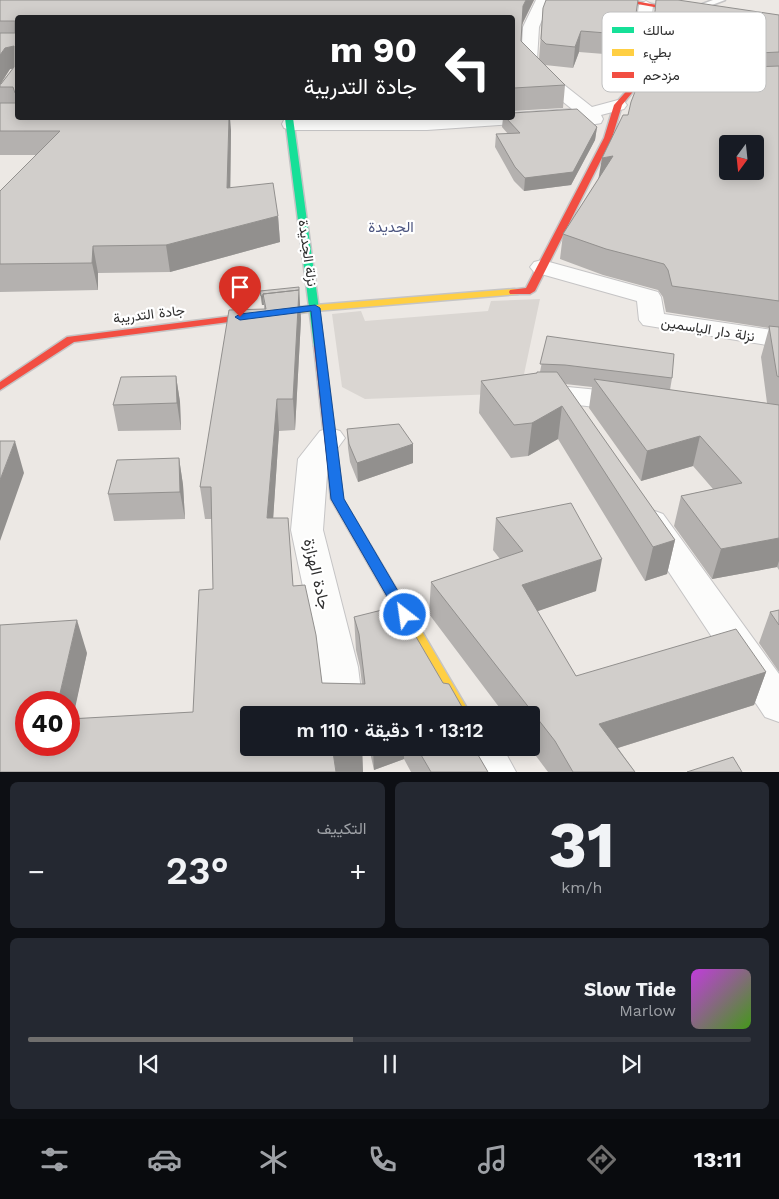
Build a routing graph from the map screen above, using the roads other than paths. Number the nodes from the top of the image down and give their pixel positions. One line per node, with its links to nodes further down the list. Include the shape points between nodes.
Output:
1 (543, 0): 8 (street)
2 (618, 0): 4 (street)
3 (721, 0): 6 (lane)
4 (646, 5): 5 (street); 6 (street)
5 (645, 12)
6 (688, 12)
7 (515, 24): 8 (street)
8 (531, 27): 11 (street, via 529,61 543,77)
9 (629, 92): 10 (street)
10 (618, 105): 11 (street); 15 (street)
11 (589, 113): 12 (street); 15 (street)
12 (515, 118)
13 (486, 120): 14 (street, via 427,124)
14 (290, 121): 17 (street, نزلة الجديدة)
15 (608, 138): 16 (street)
16 (542, 267): 17 (street, جادة التدريبة, via 530,292); 18 (street, نزلة دار الياسمين, via 649,297 652,320)
17 (315, 308): 19 (street, جادة التدريبة, via 71,339); 24 (street, نزلة الجديدة)
18 (779, 340)
19 (0, 387)
20 (520, 393): 21 (street)
21 (562, 394): 22 (street); 23 (street)
22 (651, 405)
23 (585, 427)
24 (330, 438): 27 (street, جادة الهزازة, via 313,459 307,530 339,667); 28 (street, نزلة الجديدة, via 337,499)
25 (636, 500): 26 (street)
26 (779, 705)
27 (344, 706)
28 (458, 706)
29 (487, 756): 30 (street)
30 (496, 772)

